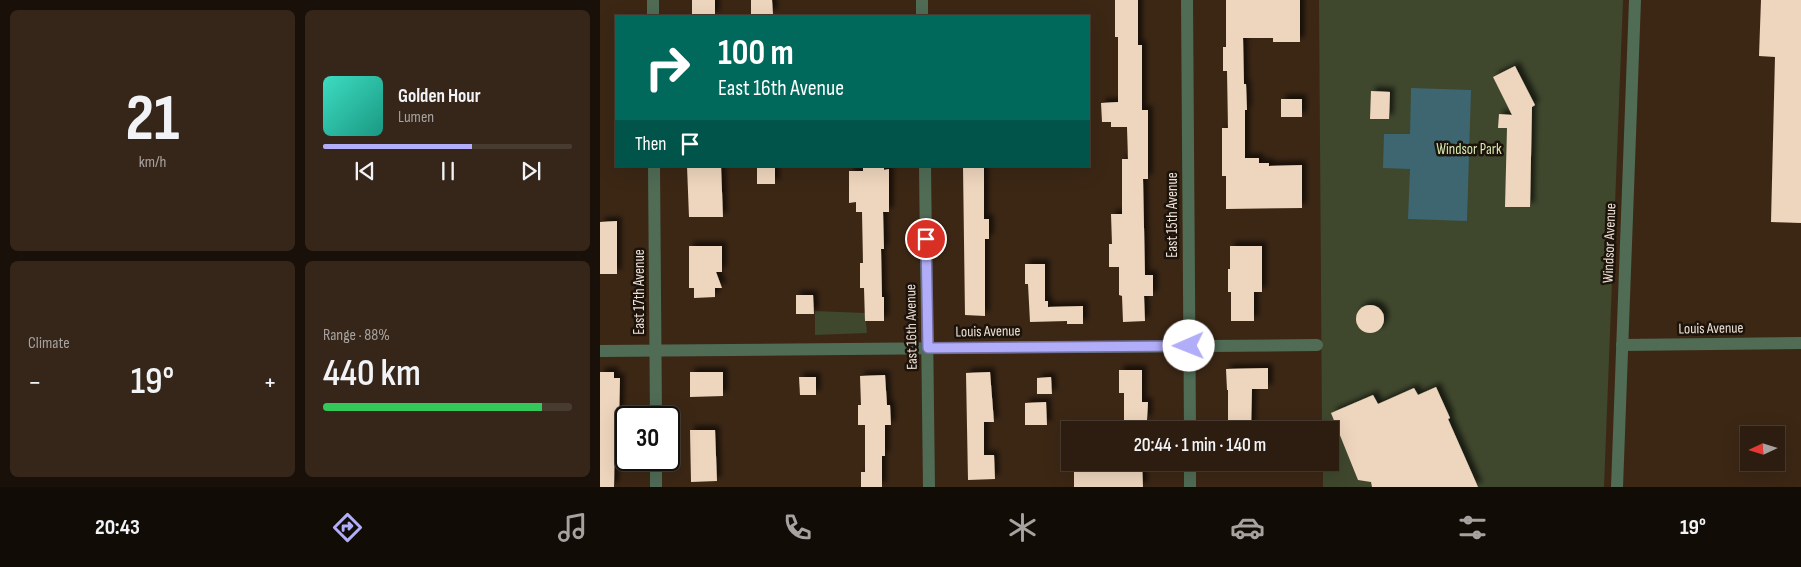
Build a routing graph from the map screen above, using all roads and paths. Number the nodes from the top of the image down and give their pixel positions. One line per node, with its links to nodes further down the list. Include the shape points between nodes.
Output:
1 (653, 0): 5 (street)
2 (922, 0): 6 (street)
3 (1187, 0): 12 (street, East 15th Avenue)
4 (1635, 0): 11 (street, Windsor Avenue)
5 (654, 15)
6 (922, 15)
7 (654, 167): 15 (street, East 17th Avenue)
8 (925, 167): 13 (street, East 16th Avenue)
9 (1801, 343): 11 (street, Louis Avenue)
10 (1317, 345): 12 (street, Louis Avenue)
11 (1622, 345): 23 (street, Windsor Avenue)
12 (1189, 346): 13 (street, Louis Avenue); 17 (street, East 15th Avenue)
13 (928, 348): 15 (street, Louis Avenue); 21 (street, East 16th Avenue)
14 (600, 351): 15 (street, Louis Avenue)
15 (656, 351): 16 (street, East 17th Avenue)
16 (656, 406)
17 (1190, 421)
18 (656, 471): 20 (street)
19 (1190, 471): 22 (street)
20 (656, 487)
21 (929, 487)
22 (1190, 487)
23 (1617, 487)

